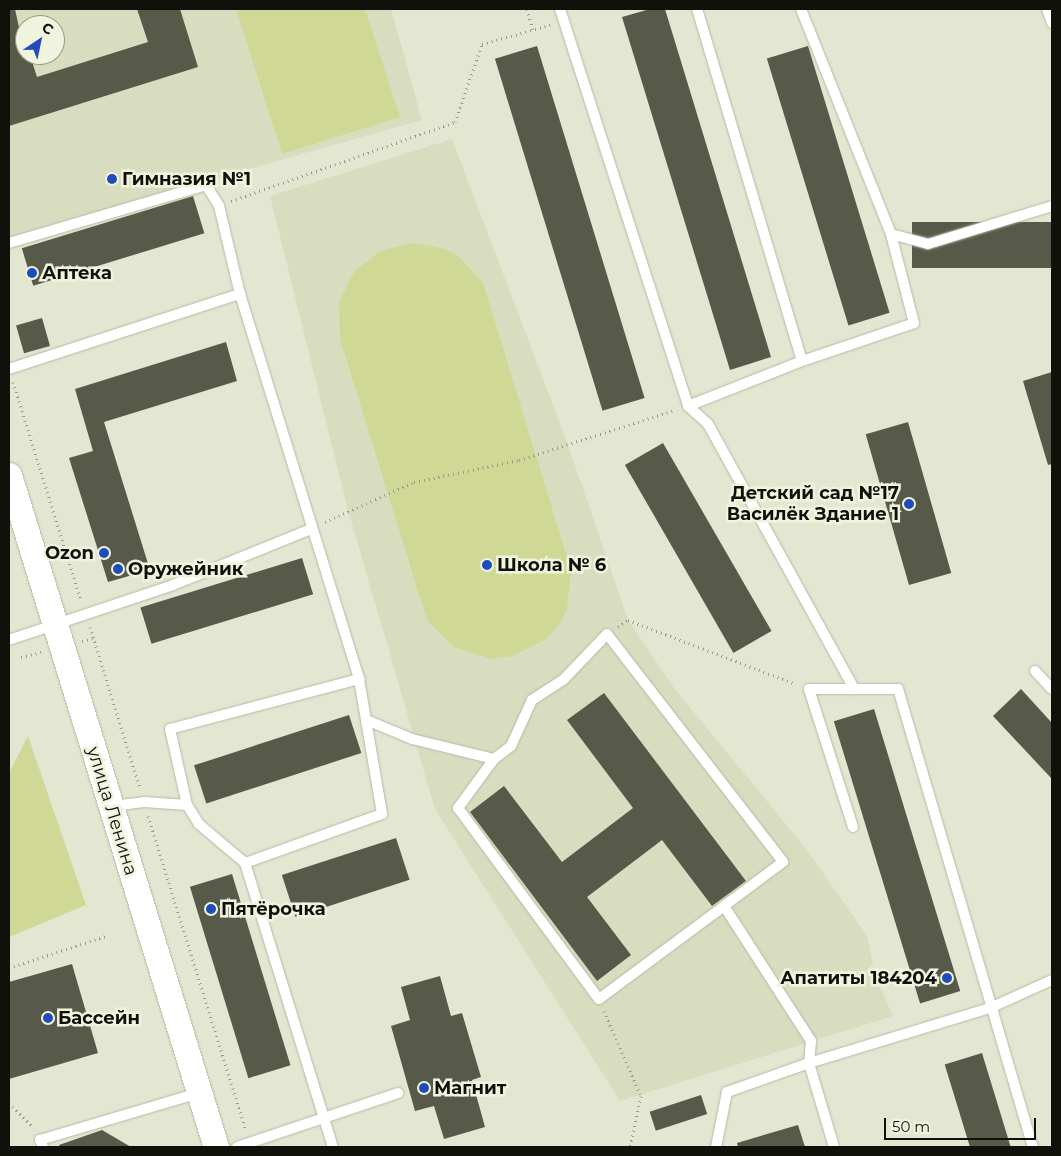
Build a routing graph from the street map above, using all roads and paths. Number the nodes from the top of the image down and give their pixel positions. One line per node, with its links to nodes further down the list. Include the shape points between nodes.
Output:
1 (527, 9): 8 (path)
2 (560, 9): 6 (lane)
3 (697, 9): 14 (lane)
4 (801, 9): 11 (lane)
5 (1047, 9): 7 (lane)
6 (564, 22): 8 (path); 16 (lane)
7 (1052, 23)
8 (533, 30): 9 (path, via 482,44 455,122)
9 (219, 206): 12 (lane, via 206,186); 13 (lane)
10 (1052, 206): 11 (lane, via 928,244)
11 (891, 234): 14 (lane, via 914,323)
12 (9, 243)
13 (240, 294): 15 (lane); 18 (lane)
14 (802, 360): 16 (lane)
15 (9, 369): 19 (path)
16 (688, 406): 18 (path, via 519,460 414,482); 28 (lane, via 708,424)
17 (9, 475): 20 (street, улица Ленина)
18 (311, 529): 19 (lane); 26 (lane)
19 (86, 616): 20 (lane); 32 (path)
20 (55, 624): 22 (lane); 34 (street, улица Ленина)
21 (607, 634): 27 (path, via 628,620); 31 (lane, via 564,679 532,700 511,746); 37 (lane, via 783,862)
22 (11, 639)
23 (41, 652): 24 (path)
24 (21, 657)
25 (1035, 671): 29 (lane)
26 (359, 679): 30 (lane); 33 (lane, via 170,729)
27 (809, 689): 28 (lane); 35 (lane)
28 (854, 689): 42 (lane, via 898,689)
29 (1052, 689)
30 (369, 721): 31 (lane, via 412,739); 36 (lane, via 382,814)
31 (494, 759): 41 (lane, via 458,808)
32 (144, 802): 33 (lane); 34 (lane); 48 (path)
33 (187, 805): 36 (lane, via 199,824)
34 (111, 806): 44 (street, улица Ленина)
35 (853, 827)
36 (245, 863): 47 (lane)
37 (724, 906): 41 (lane); 43 (lane, via 811,1041)
38 (106, 936): 39 (path)
39 (9, 968)
40 (1052, 980): 42 (lane)
41 (599, 1000): 53 (path, via 640,1096)
42 (990, 1008): 43 (lane); 56 (lane)
43 (810, 1063): 54 (lane, via 727,1092); 55 (lane)
44 (199, 1093): 49 (lane); 50 (street, улица Ленина)
45 (398, 1093): 47 (lane)
46 (9, 1103): 49 (path, via 27,1118)
47 (324, 1118): 48 (lane); 52 (lane)
48 (250, 1143): 51 (lane)
49 (41, 1144)
50 (216, 1147)
51 (237, 1147)
52 (332, 1147)
53 (630, 1147)
54 (716, 1147)
55 (834, 1147)
56 (1033, 1147)

